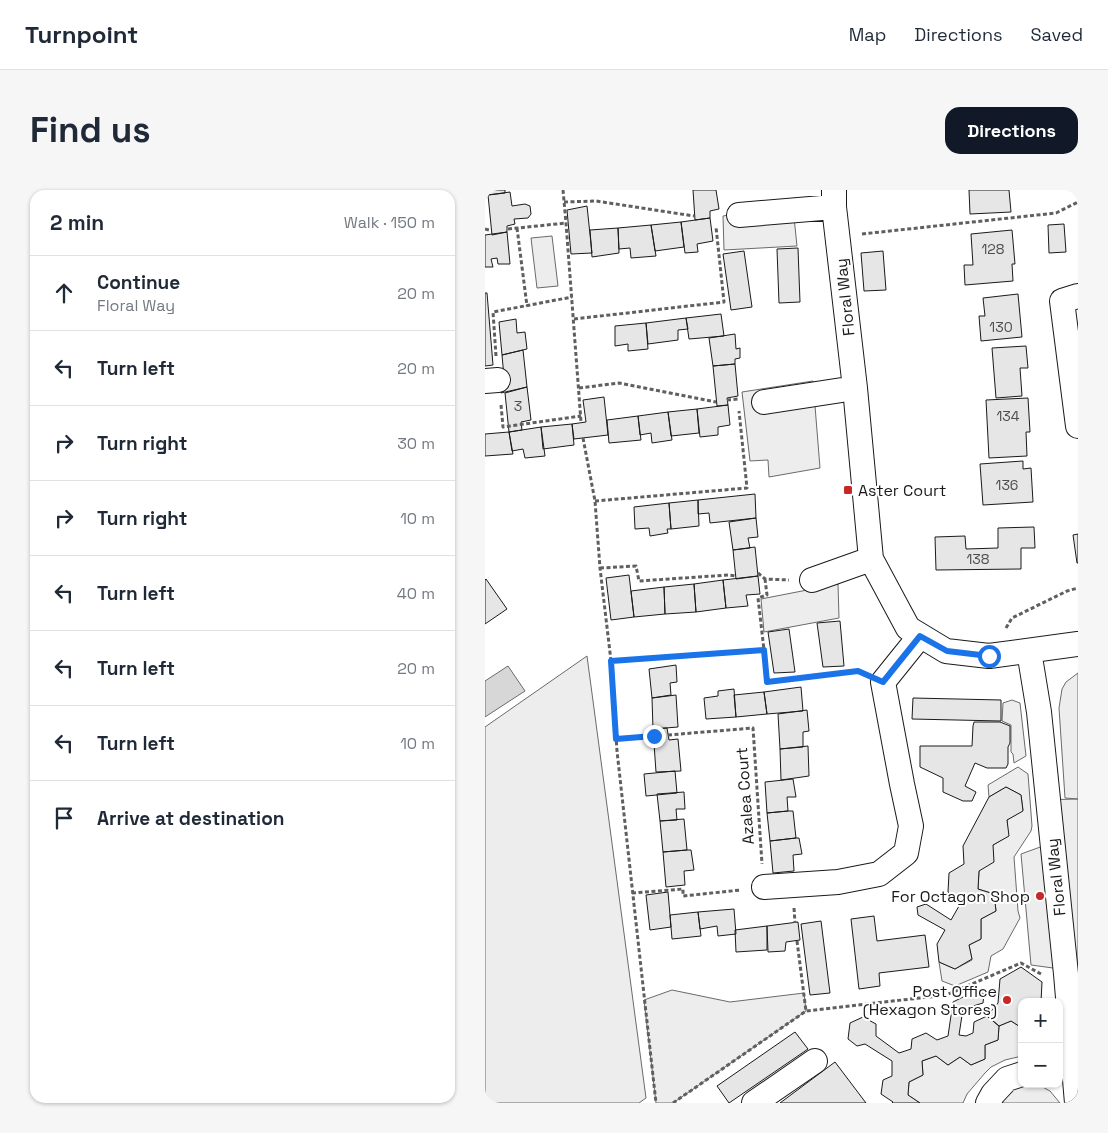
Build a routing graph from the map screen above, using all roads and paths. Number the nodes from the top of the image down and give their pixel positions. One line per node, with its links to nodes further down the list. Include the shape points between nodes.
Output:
1 (563, 190): 3 (path)
2 (834, 198): 5 (street, Floral Way); 18 (street, Floral Way)
3 (564, 202): 6 (path, via 596,200); 7 (path)
4 (1078, 202): 9 (path, via 1056,213 861,234)
5 (739, 215)
6 (694, 216)
7 (566, 222): 10 (path); 13 (path)
8 (716, 223): 15 (path, via 724,302)
9 (861, 226)
10 (517, 228): 11 (path); 14 (path)
11 (508, 229)
12 (1078, 296): 26 (street, via 1062,302)
13 (572, 298): 14 (path); 15 (path)
14 (527, 306): 16 (path, via 493,312)
15 (574, 319): 17 (path)
16 (492, 381): 24 (path, via 503,427)
17 (579, 388): 21 (path, via 619,383); 24 (path)
18 (855, 388): 22 (street); 29 (street, Floral Way)
19 (727, 400): 20 (path)
20 (738, 400)
21 (717, 402)
22 (763, 402)
23 (739, 409): 28 (path, via 747,488)
24 (581, 416): 25 (path)
25 (581, 422)
26 (1078, 426)
27 (583, 438): 28 (path)
28 (595, 501): 30 (path)
29 (871, 559): 34 (street); 36 (street, Floral Way, via 908,628)
30 (601, 568): 32 (path, via 636,566 639,581); 41 (path)
31 (758, 573): 33 (path)
32 (736, 576)
33 (765, 580): 34 (path); 38 (path, via 767,596 758,598)
34 (812, 580)
35 (1078, 588): 40 (path, via 1011,618)
36 (920, 636): 40 (street, Floral Way, via 947,651); 42 (street)
37 (1078, 644): 39 (street, Floral Way)
38 (764, 650): 41 (path); 42 (path, via 767,682 858,671)
39 (1029, 651): 40 (street, Floral Way); 49 (street, Floral Way, via 1039,712)
40 (989, 656)
41 (611, 661): 45 (path)
42 (883, 682): 46 (street, via 911,826 906,853 879,874 838,882)
43 (668, 735): 46 (path, Azalea Court, via 753,728)
44 (654, 736): 45 (path)
45 (616, 739): 47 (path)
46 (764, 887): 47 (path, via 683,896 683,889)
47 (632, 893): 54 (path)
48 (797, 941): 50 (path)
49 (1066, 974): 50 (path, via 1044,976 1021,963 946,995); 52 (street, Floral Way, via 1072,1040)
50 (806, 1011): 55 (path)
51 (815, 1061): 56 (street)
52 (1067, 1067): 58 (street, Floral Way)
53 (1018, 1075): 57 (street, via 1007,1079)
54 (656, 1103)
55 (673, 1103)
56 (754, 1103)
57 (987, 1103)
58 (1077, 1103)

